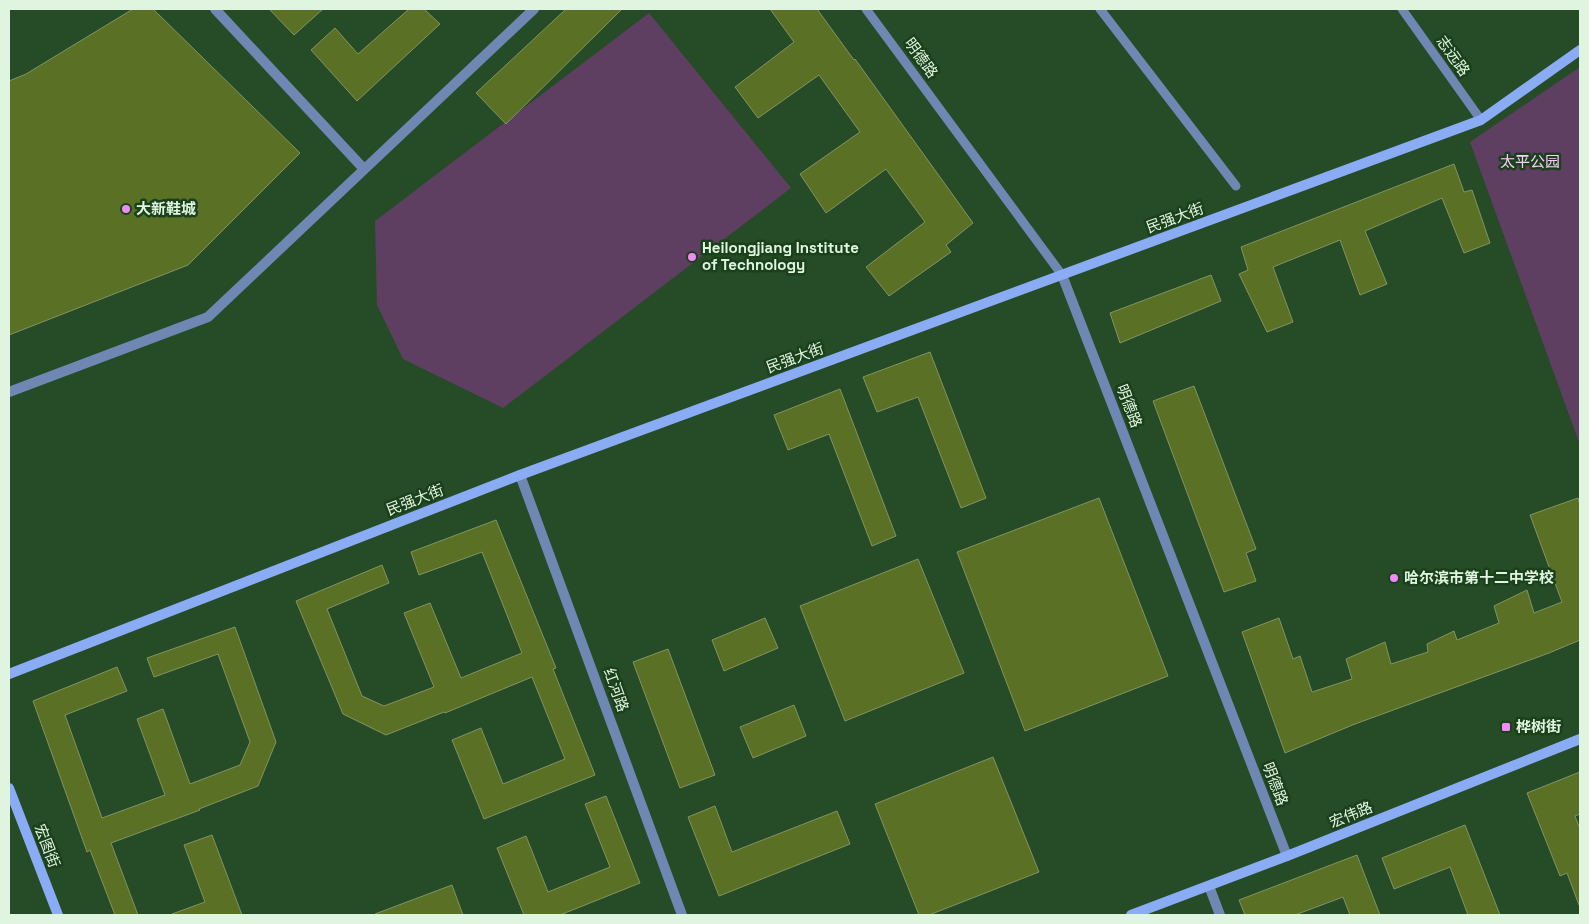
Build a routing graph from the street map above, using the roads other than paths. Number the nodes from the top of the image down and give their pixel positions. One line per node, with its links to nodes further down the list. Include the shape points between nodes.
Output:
1 (215, 9): 8 (street)
2 (534, 9): 8 (street)
3 (866, 9): 10 (lane, 明德路)
4 (1100, 9): 9 (lane)
5 (1402, 9): 7 (lane, 志远路)
6 (1580, 50): 7 (street, 民强大街)
7 (1481, 120): 10 (street, 民强大街)
8 (364, 169): 11 (street, via 208,316)
9 (1236, 186)
10 (1062, 275): 12 (street, 民强大街); 16 (street, 明德路)
11 (9, 392)
12 (520, 475): 13 (street, 民强大街); 19 (street, 红河路)
13 (9, 674)
14 (1580, 739): 16 (street, 宏伟路)
15 (9, 788): 18 (street, 宏图街)
16 (1287, 856): 17 (street, 宏伟路)
17 (1209, 886): 20 (street, 宏伟路); 21 (street)
18 (58, 915)
19 (682, 915)
20 (1131, 915)
21 (1220, 915)

